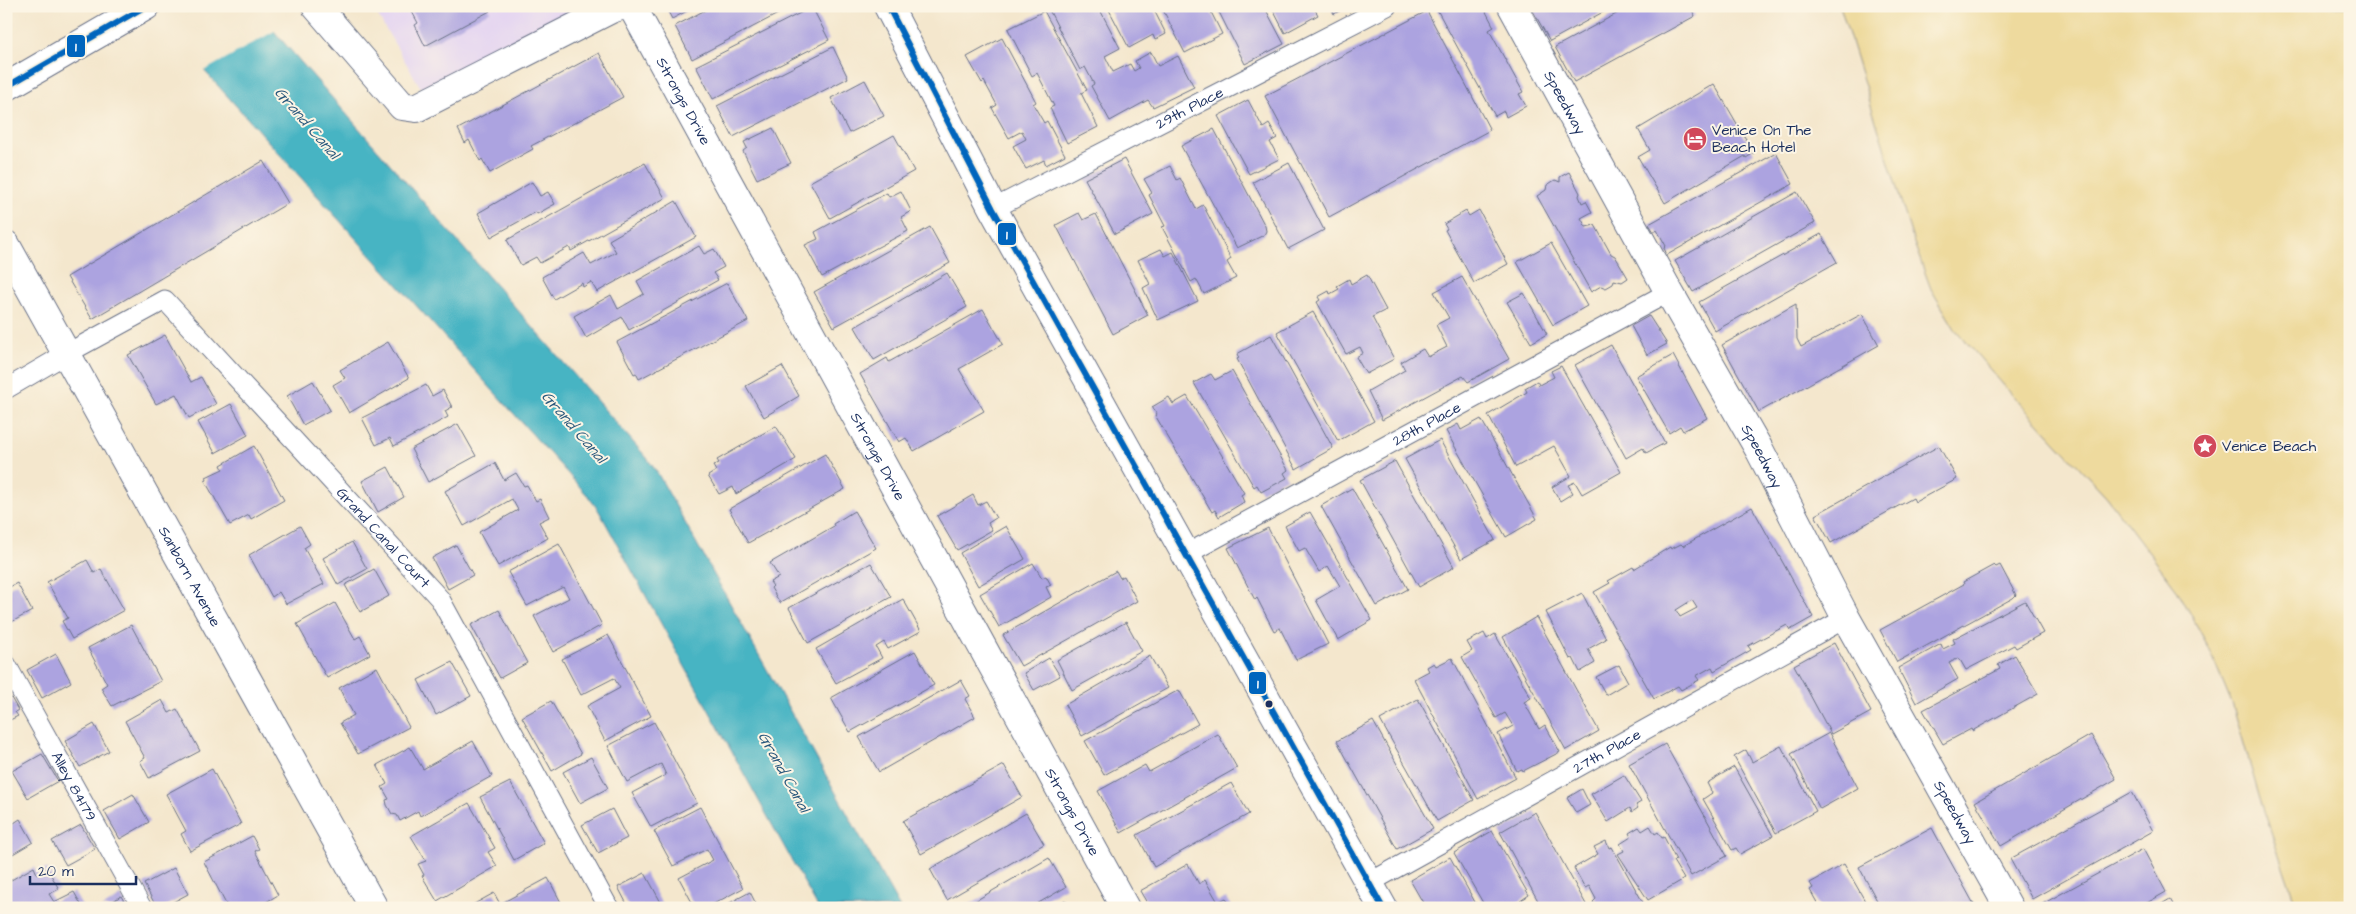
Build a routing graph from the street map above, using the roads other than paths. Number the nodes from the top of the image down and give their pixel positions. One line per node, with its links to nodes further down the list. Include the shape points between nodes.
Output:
1 (316, 6): 2 (street, via 402,106 416,108)
2 (620, 6)
3 (629, 6): 21 (street, Strongs Drive)
4 (888, 6): 9 (street)
5 (1388, 6): 9 (lane, 29th Place)
6 (1512, 6): 11 (street, Speedway)
7 (143, 8): 8 (street)
8 (6, 87)
9 (993, 209): 14 (street)
10 (6, 245): 12 (street, Sanborn Avenue)
11 (1669, 292): 14 (lane, 28th Place); 15 (street, Speedway, via 1760,451)
12 (66, 354): 13 (lane); 19 (street, Sanborn Avenue); 20 (lane, Grand Canal Court, via 165,300 440,599)
13 (6, 389)
14 (1185, 555): 17 (street)
15 (1846, 618): 17 (lane, 27th Place); 23 (street, Speedway)
16 (6, 664): 18 (lane, Alley 84179)
17 (1369, 883): 22 (street)
18 (142, 908)
19 (374, 908)
20 (609, 908)
21 (1124, 908)
22 (1383, 908)
23 (2009, 908)

